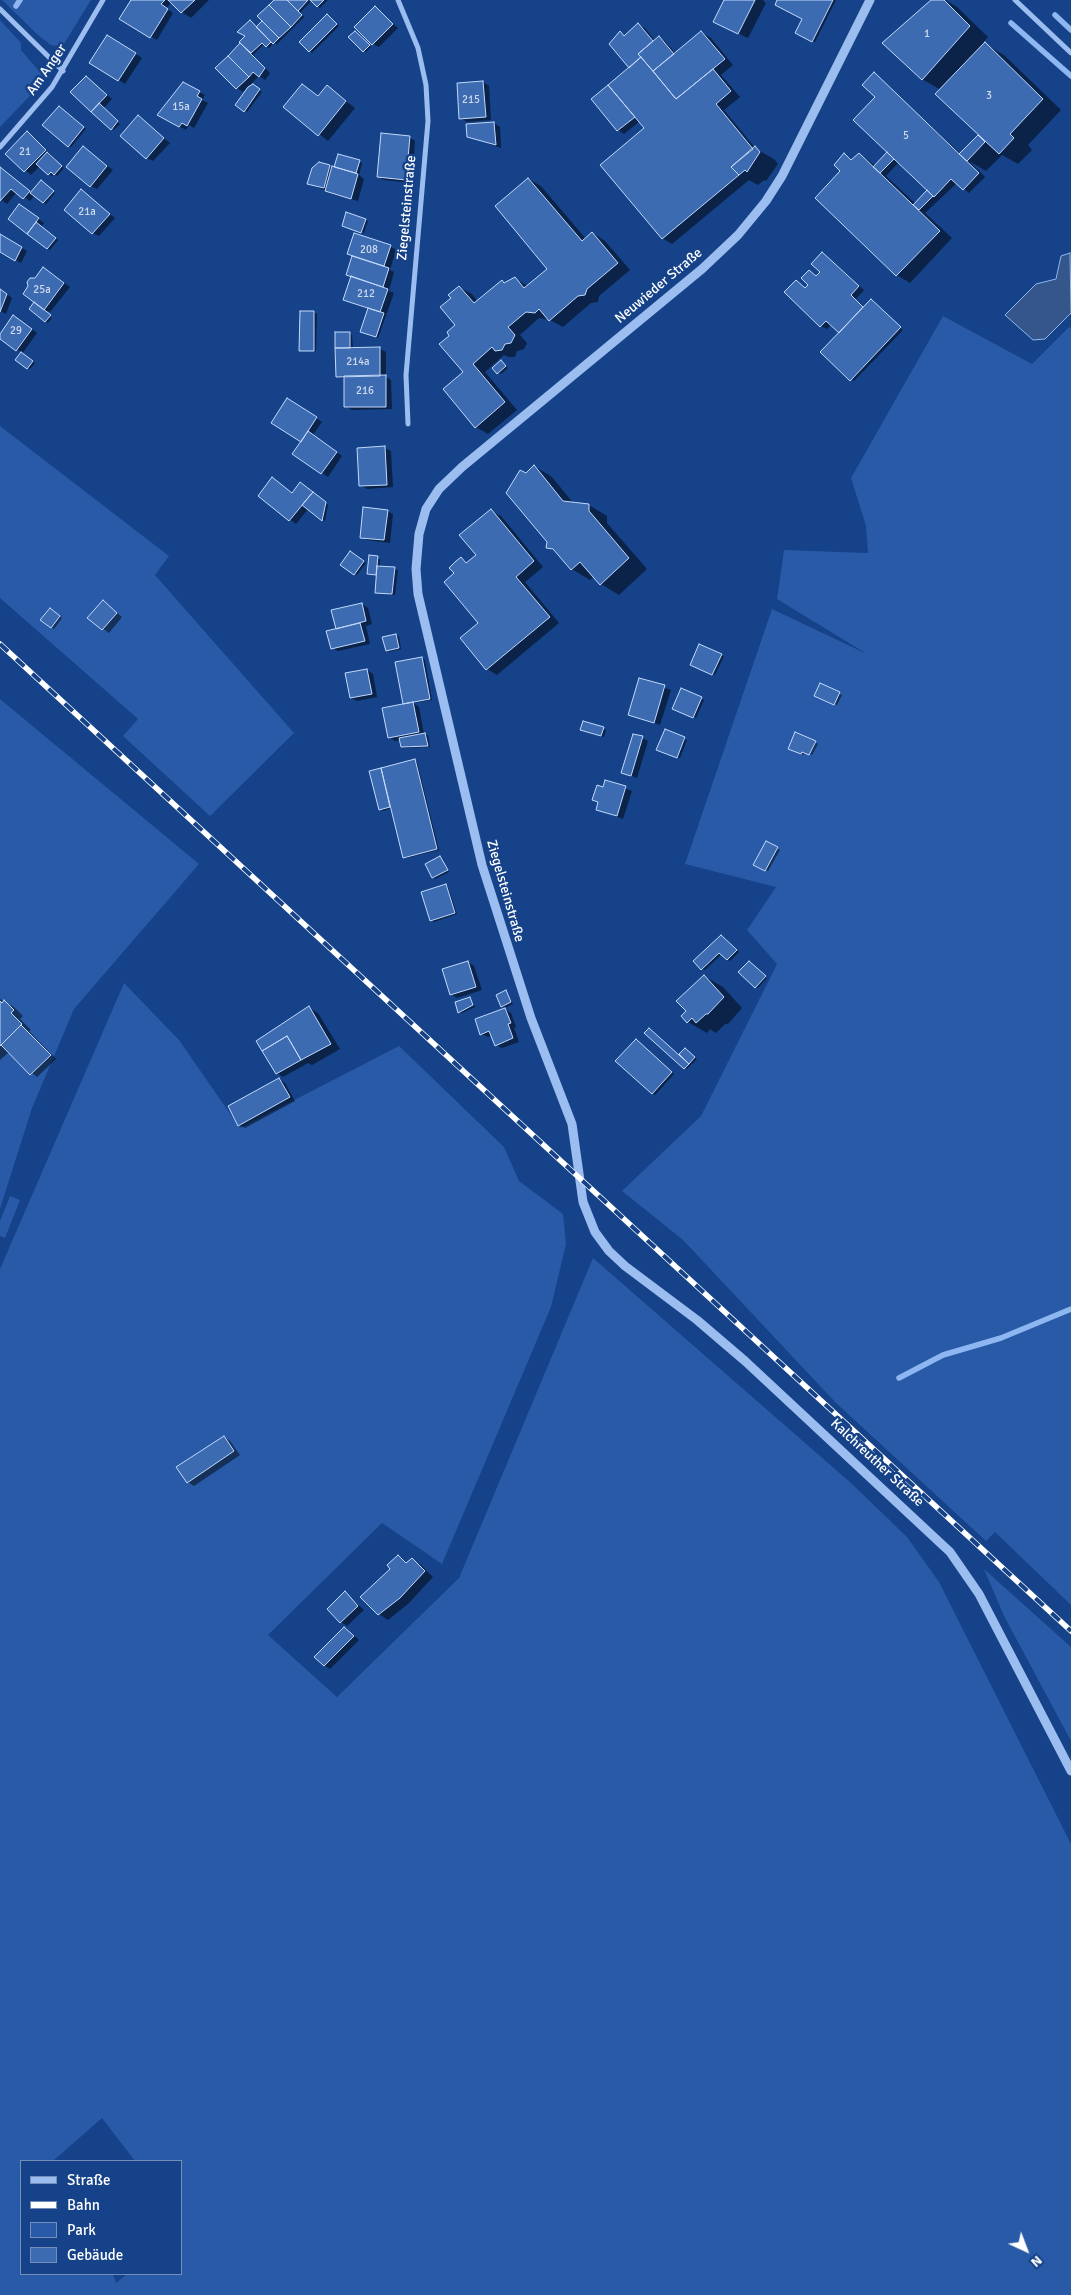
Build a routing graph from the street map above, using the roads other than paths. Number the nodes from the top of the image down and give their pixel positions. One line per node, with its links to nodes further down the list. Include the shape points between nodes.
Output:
1 (103, 0): 7 (street, Am Anger)
2 (398, 0): 9 (street, Ziegelsteinstraße, via 418,48 426,85 428,121 406,375)
3 (870, 0): 10 (street, Neuwieder Straße, via 782,176 752,219 702,269 448,479 424,514)
4 (1015, 0): 6 (street)
5 (0, 9): 7 (street)
6 (1071, 53)
7 (63, 71): 8 (street, Am Anger)
8 (0, 147)
9 (408, 424)
10 (416, 549): 11 (street, Ziegelsteinstraße, via 418,594 424,623 482,865 522,992 572,1124 583,1202)
11 (595, 1232): 12 (street, Kalchreuther Straße, via 625,1266 746,1361 950,1552 975,1586)
12 (1071, 1771)

